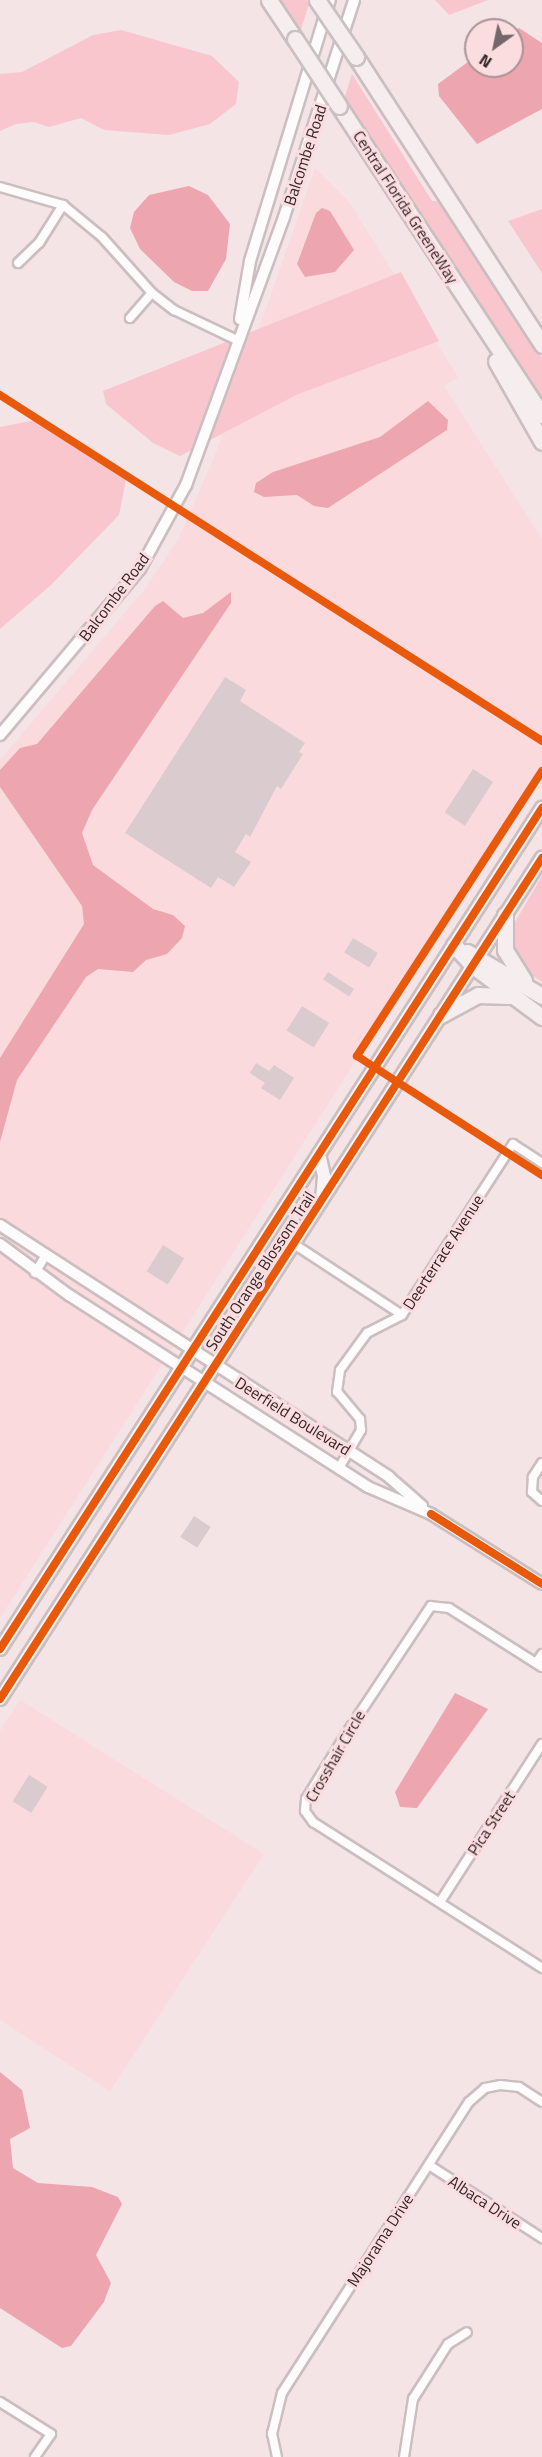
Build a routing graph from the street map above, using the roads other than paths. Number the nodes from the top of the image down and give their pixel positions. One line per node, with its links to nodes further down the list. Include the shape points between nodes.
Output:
1 (269, 0): 7 (highway, Central Florida GreeneWay, bridge)
2 (317, 0): 12 (highway, bridge)
3 (330, 0): 11 (street, Balcombe Road, via 250,261)
4 (354, 0): 11 (street, Balcombe Road, via 285,216)
5 (0, 187): 6 (street)
6 (63, 205): 8 (street, via 39,243); 9 (street, via 102,237)
7 (424, 236): 13 (highway, Central Florida GreeneWay); 14 (highway)
8 (18, 263)
9 (152, 293): 10 (street); 11 (street, via 174,310)
10 (130, 318)
11 (237, 340): 15 (street, Balcombe Road, via 186,485 140,569)
12 (542, 345)
13 (542, 415)
14 (542, 442)
15 (0, 735)
16 (542, 808): 19 (main road, South Orange Blossom Trail)
17 (542, 858): 18 (main road, South Orange Blossom Trail)
18 (505, 915): 20 (main road, South Orange Blossom Trail); 21 (highway, via 507,958)
19 (454, 945): 20 (highway); 25 (main road, South Orange Blossom Trail)
20 (475, 962): 21 (highway); 22 (highway); 23 (main road, South Orange Blossom Trail)
21 (537, 993)
22 (513, 996): 23 (highway, via 478,995); 24 (highway)
23 (441, 1014): 27 (main road, South Orange Blossom Trail)
24 (542, 1017)
25 (319, 1154): 27 (main road, via 324,1176); 34 (main road, South Orange Blossom Trail)
26 (542, 1163): 33 (street, Deerterrace Avenue, via 513,1144)
27 (321, 1201): 29 (main road, South Orange Blossom Trail)
28 (0, 1225): 31 (street, Deerfield Boulevard)
29 (294, 1244): 33 (street); 36 (main road, South Orange Blossom Trail)
30 (0, 1245): 32 (street, Deerfield Boulevard)
31 (44, 1258): 32 (street); 34 (street, Deerfield Boulevard)
32 (35, 1273): 35 (street, Deerfield Boulevard)
33 (402, 1315): 38 (street, Deerterrace Avenue, via 367,1334 340,1370 337,1392 360,1419 361,1430)
34 (191, 1353): 35 (main road, South Orange Blossom Trail); 36 (street, Deerfield Boulevard)
35 (181, 1367): 37 (street, Deerfield Boulevard); 44 (main road, South Orange Blossom Trail)
36 (214, 1367): 37 (main road, South Orange Blossom Trail); 38 (street, Deerfield Boulevard)
37 (205, 1382): 40 (street, Deerfield Boulevard); 47 (main road, South Orange Blossom Trail)
38 (350, 1451): 40 (street, Deerterrace Avenue); 42 (street, Deerfield Boulevard)
39 (542, 1463): 41 (street, via 533,1477 532,1492)
40 (339, 1468): 42 (street, Deerfield Boulevard, via 368,1487)
41 (542, 1501)
42 (431, 1514): 43 (street, Deerfield Boulevard)
43 (542, 1584)
44 (0, 1649)
45 (542, 1654): 46 (street, Crosshair Circle)
46 (539, 1665): 49 (street, Crosshair Circle, via 449,1608 431,1606 306,1799 305,1811 313,1822)
47 (0, 1699)
48 (542, 1744): 49 (street, Pica Street)
49 (440, 1902): 50 (street, Crosshair Circle)
50 (542, 1968)
51 (542, 2102): 52 (street, Majorama Drive, via 519,2087 485,2088 469,2102)
52 (429, 2165): 53 (street, Albaca Drive); 57 (street, Majorama Drive, via 282,2393 273,2433)
53 (542, 2238)
54 (467, 2332): 58 (street, via 448,2344 413,2399)
55 (0, 2402): 56 (street, via 51,2433)
56 (35, 2457)
57 (277, 2457)
58 (404, 2457)

